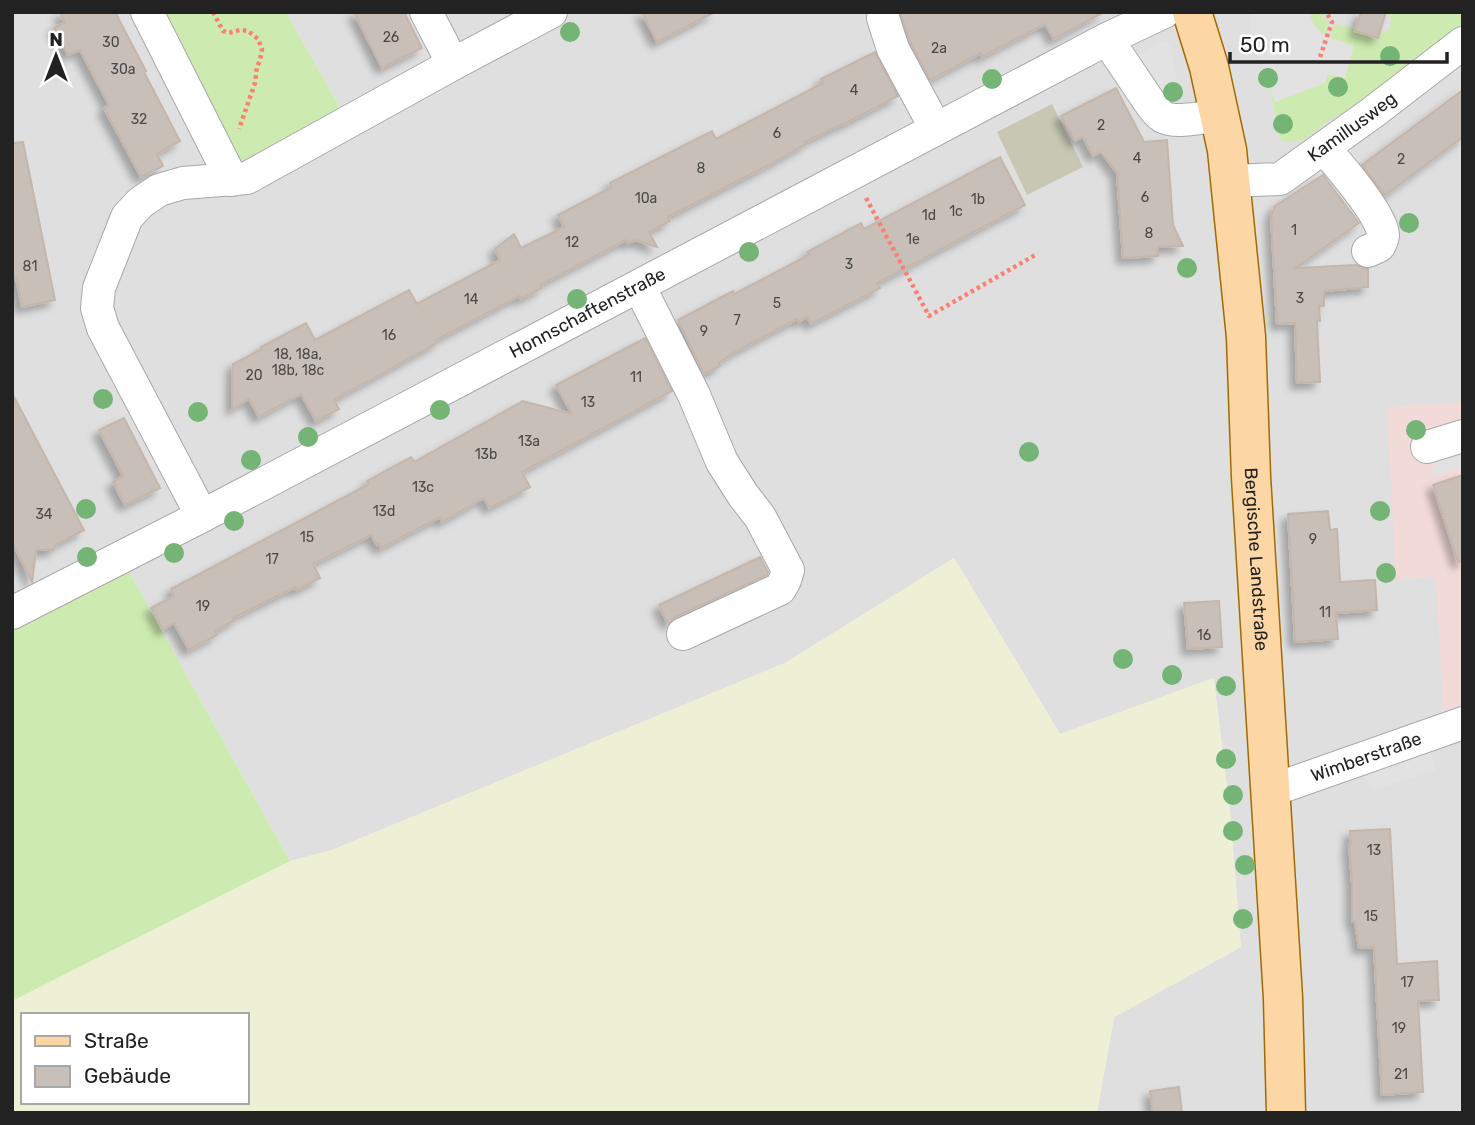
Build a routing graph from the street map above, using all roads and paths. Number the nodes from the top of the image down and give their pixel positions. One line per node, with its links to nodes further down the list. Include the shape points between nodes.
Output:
1 (147, 12): 16 (street)
2 (213, 12): 16 (path, via 223,31 248,31 262,49)
3 (426, 12): 12 (street)
4 (551, 12): 12 (street)
5 (1164, 12): 9 (street, Honnschaftenstraße)
6 (1192, 12): 13 (main road, Bergische Landstraße)
7 (1326, 12): 11 (path, via 1332,22)
8 (883, 18): 14 (street, via 893,49)
9 (1107, 39): 13 (street, via 1164,117 1179,120); 14 (street, Honnschaftenstraße)
10 (1463, 43): 15 (street, Kamillusweg)
11 (1320, 57)
12 (453, 64): 16 (street, via 247,178)
13 (1220, 115): 17 (main road, Bergische Landstraße)
14 (936, 129): 21 (street, Honnschaftenstraße)
15 (1324, 148): 17 (street, Kamillusweg, via 1280,179); 19 (street, via 1378,221 1383,234 1379,246)
16 (229, 173): 24 (street, via 159,190 140,203 127,217 97,297 103,328)
17 (1231, 181): 28 (main road, Bergische Landstraße, via 1246,337)
18 (863, 192): 20 (path, via 929,316)
19 (1368, 251)
20 (1037, 254)
21 (639, 286): 24 (street, Honnschaftenstraße); 26 (street, via 722,462 760,517 788,570 780,589)
22 (1463, 436): 23 (street)
23 (1427, 447)
24 (202, 516): 25 (street, Honnschaftenstraße)
25 (12, 613)
26 (683, 635)
27 (1463, 723): 28 (street, Wimberstraße)
28 (1270, 791): 29 (main road, Bergische Landstraße)
29 (1286, 1113)

